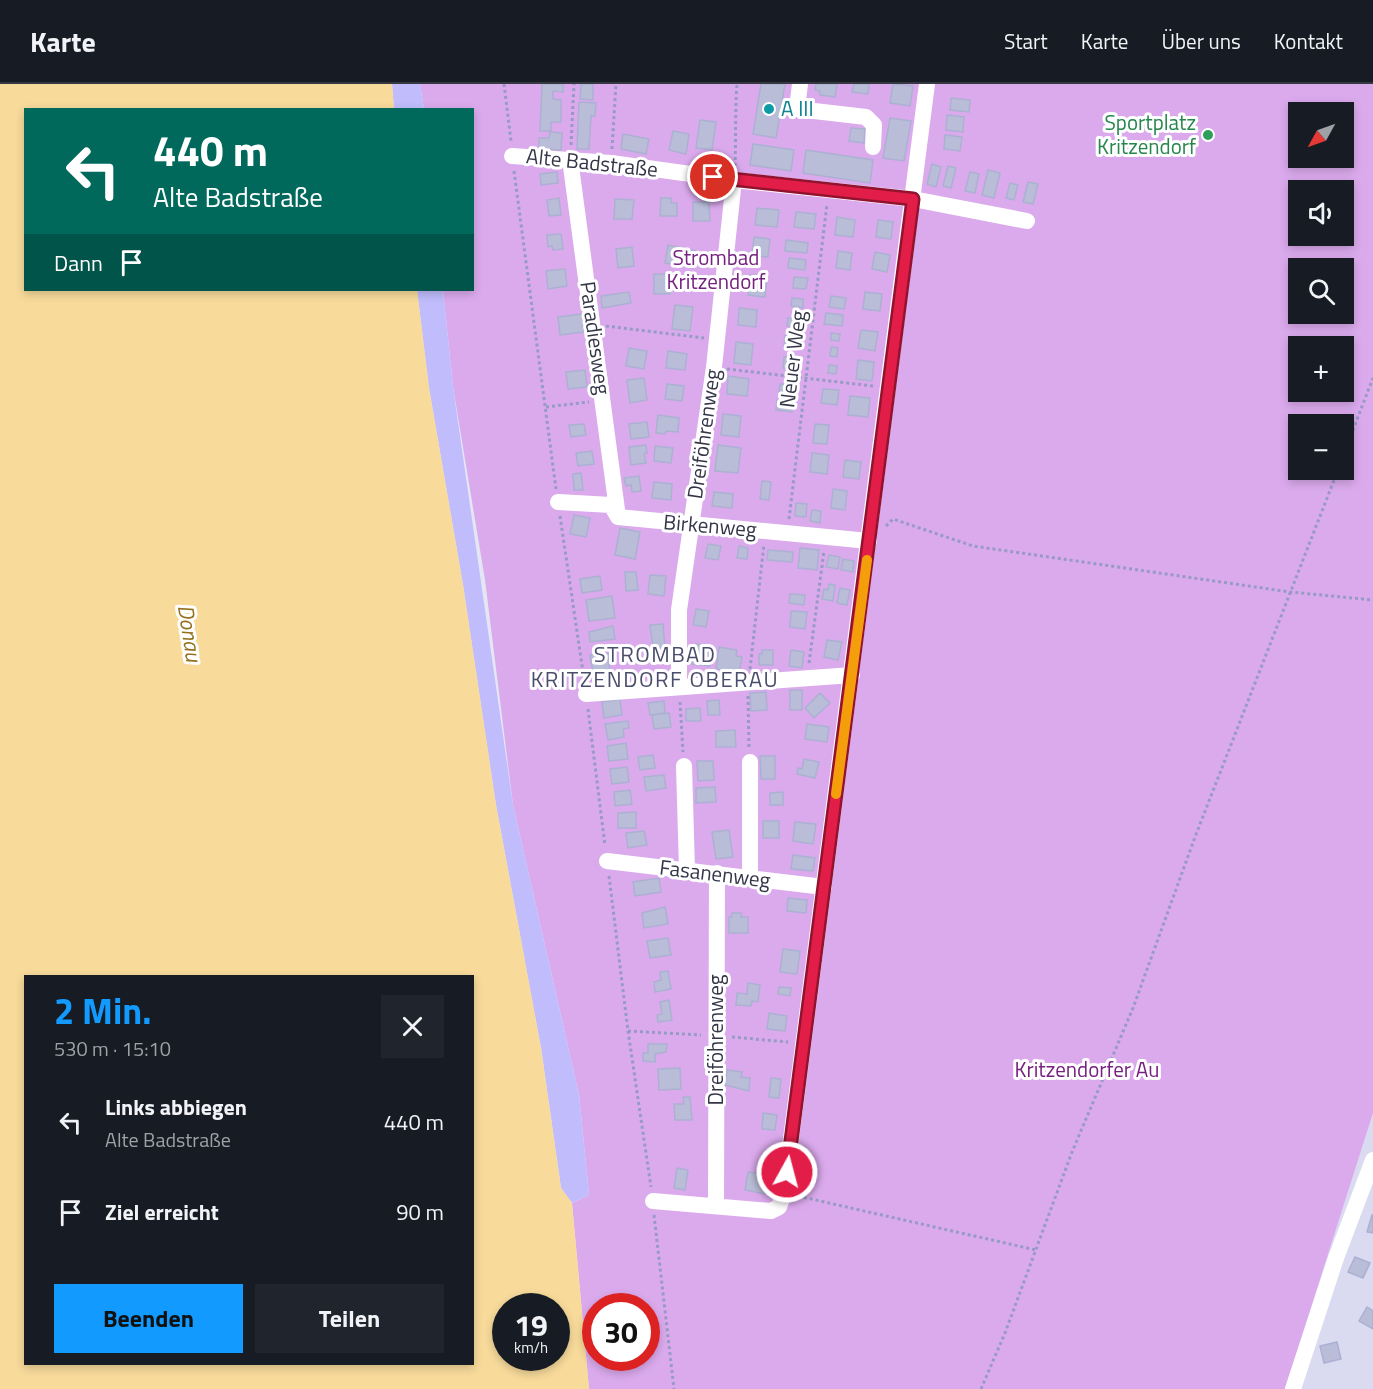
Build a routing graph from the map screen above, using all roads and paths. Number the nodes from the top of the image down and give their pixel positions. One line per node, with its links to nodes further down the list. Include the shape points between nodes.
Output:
1 (504, 84): 8 (path)
2 (574, 84): 9 (path)
3 (616, 84): 10 (path)
4 (737, 84): 11 (path)
5 (800, 84): 7 (street, via 797,109 866,117 874,125)
6 (927, 84): 13 (street)
7 (873, 147)
8 (512, 156): 9 (street, Alte Badstraße)
9 (570, 159): 10 (street, Alte Badstraße); 15 (street, Paradiesweg)
10 (611, 163): 11 (street, Alte Badstraße)
11 (734, 180): 12 (street, Alte Badstraße); 16 (street, Dreiföhrenweg)
12 (829, 190): 13 (street, Alte Badstraße); 19 (path, Neuer Weg)
13 (913, 199): 14 (street, Alte Badstraße); 20 (street)
14 (1027, 221)
15 (593, 324): 16 (path); 21 (street, Paradiesweg)
16 (717, 340): 17 (street, Dreiföhrenweg)
17 (714, 367): 19 (path); 27 (street, Dreiföhrenweg)
18 (1373, 378): 23 (path)
19 (806, 379): 20 (path); 29 (path, Neuer Weg)
20 (889, 388): 31 (street)
21 (603, 401): 22 (path); 26 (street, Paradiesweg)
22 (546, 407)
23 (1354, 427)
24 (1334, 480): 32 (path)
25 (558, 502): 26 (street, Birkenweg, via 611,505)
26 (618, 517): 27 (street, Birkenweg)
27 (690, 524): 28 (street, Birkenweg); 37 (street, Dreiföhrenweg, via 679,610)
28 (766, 531): 29 (street, Birkenweg); 36 (path)
29 (787, 532): 30 (street, Birkenweg)
30 (826, 537): 31 (street, Birkenweg); 35 (path)
31 (869, 541): 32 (path, via 893,519 973,546); 34 (street)
32 (1290, 592): 33 (path); 50 (path, via 1133,1008 1072,1152)
33 (1373, 600)
34 (852, 675): 35 (street); 45 (street)
35 (807, 678): 36 (street)
36 (748, 682): 37 (street); 39 (path)
37 (679, 687): 38 (street); 40 (path)
38 (586, 694)
39 (750, 762): 44 (street)
40 (684, 766): 42 (street)
41 (607, 861): 42 (street, Fasanenweg)
42 (687, 870): 43 (street, Fasanenweg)
43 (717, 873): 44 (street, Fasanenweg); 49 (street, Dreiföhrenweg)
44 (750, 878): 45 (street, Fasanenweg)
45 (824, 887): 47 (street)
46 (1373, 1160): 53 (street)
47 (784, 1193): 49 (street, via 779,1207 771,1211); 50 (path)
48 (653, 1200): 49 (street); 51 (path)
49 (716, 1206)
50 (1036, 1250): 52 (path)
51 (674, 1389)
52 (981, 1389)
53 (1293, 1389)

